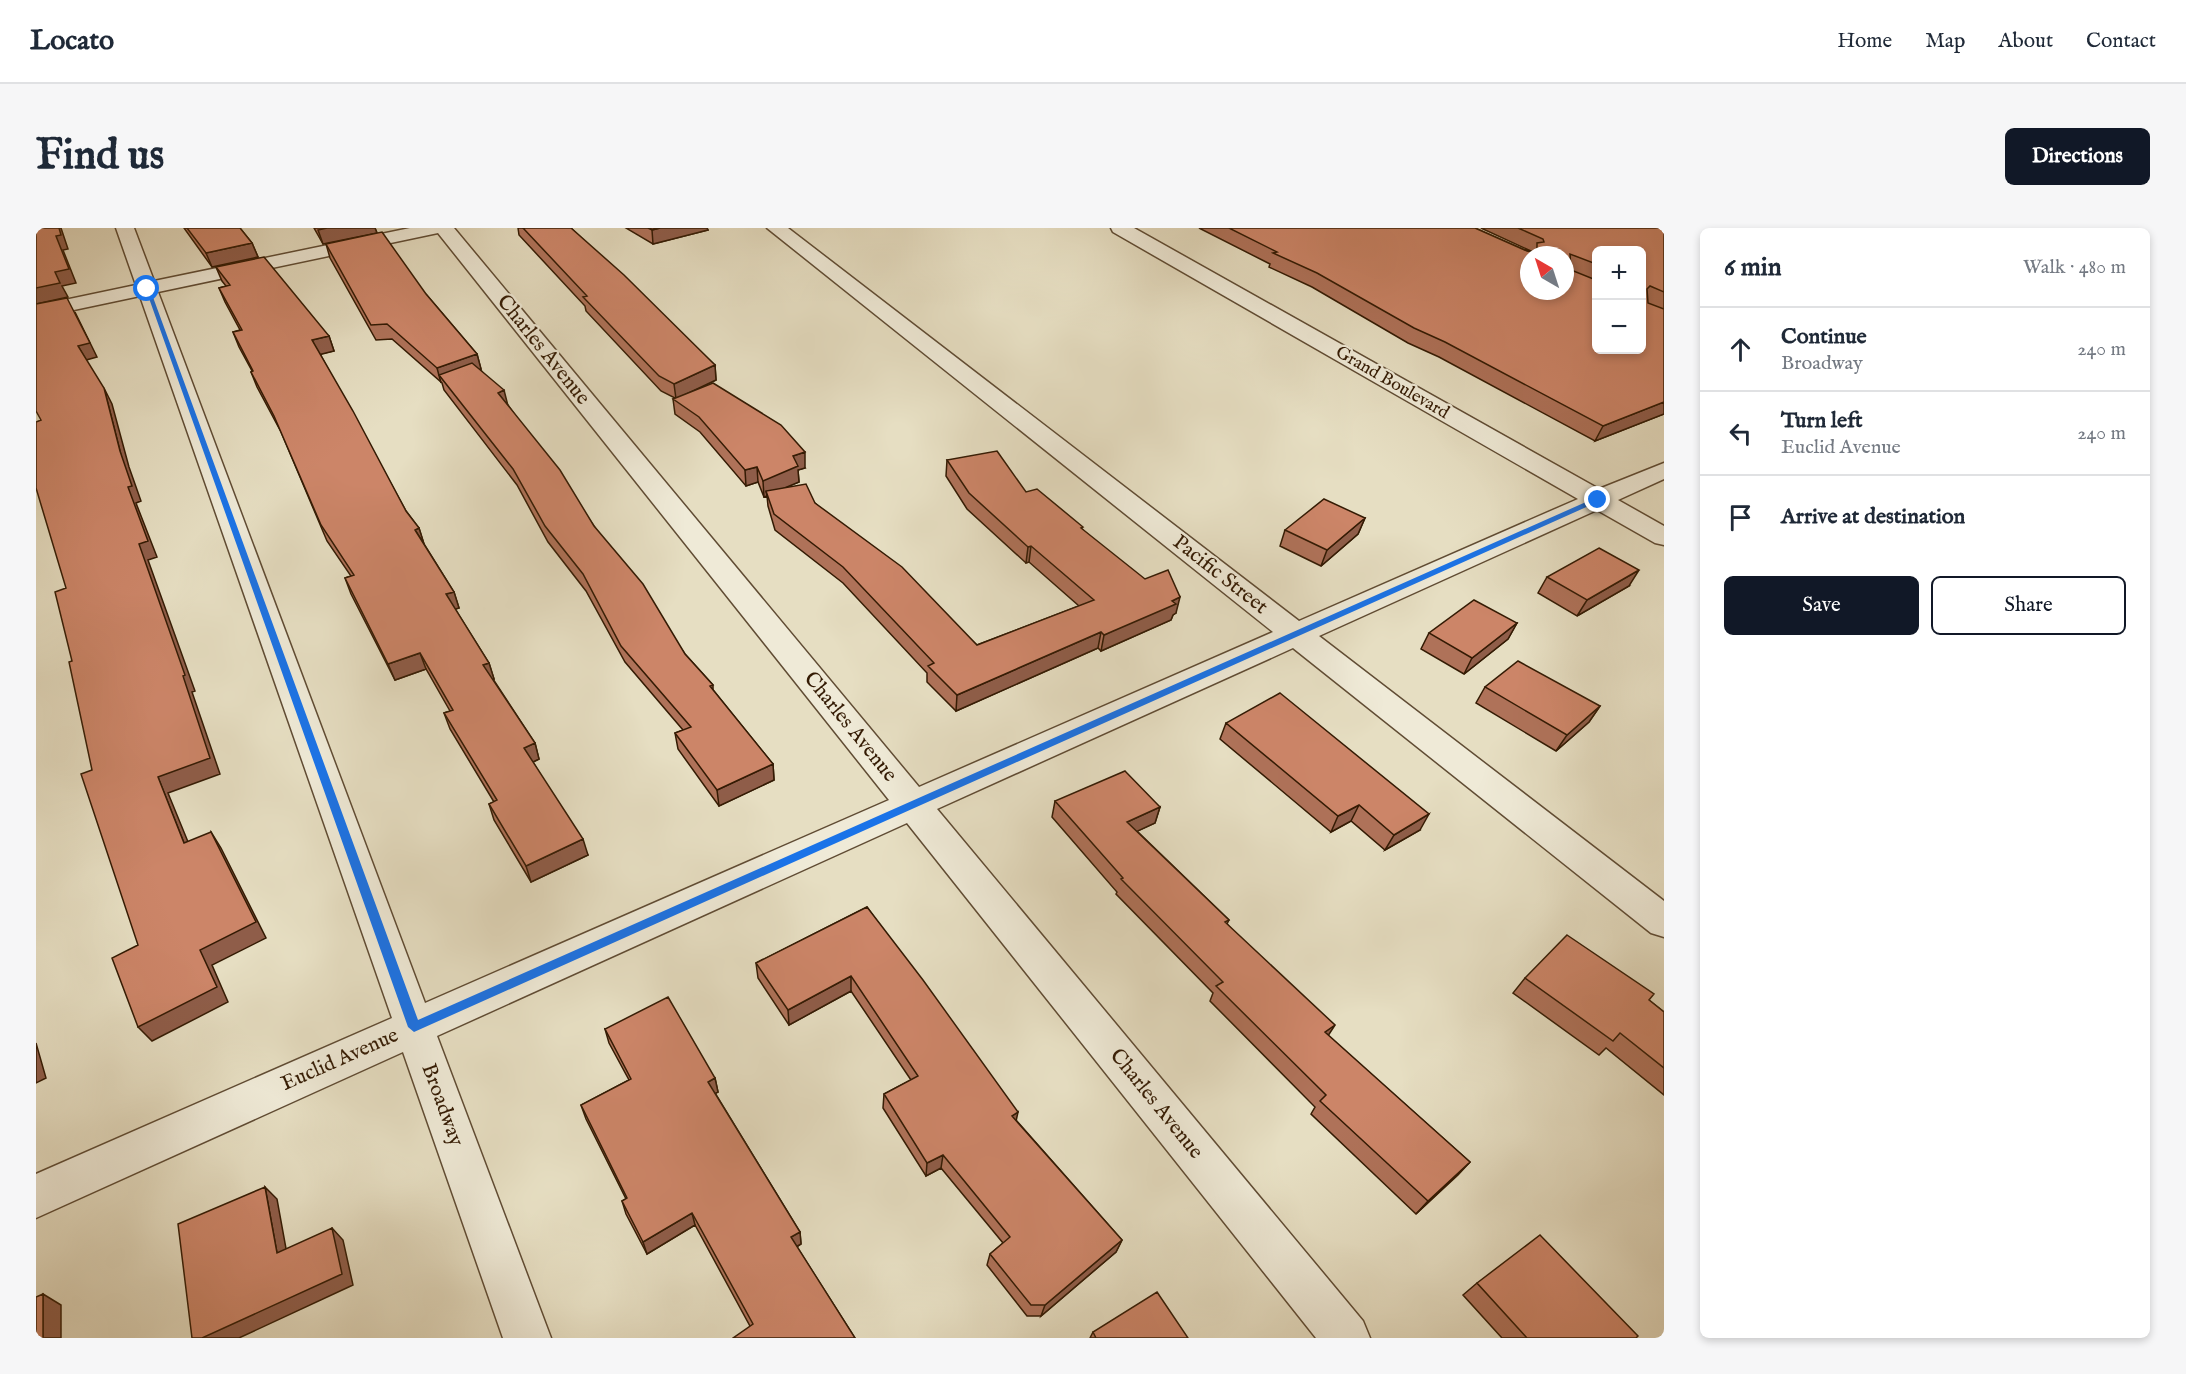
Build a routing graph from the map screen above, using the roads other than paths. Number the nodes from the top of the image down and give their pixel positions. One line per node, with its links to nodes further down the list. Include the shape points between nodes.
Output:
1 (125, 228): 6 (street, Broadway)
2 (436, 228): 6 (street)
3 (444, 228): 12 (street, Charles Avenue)
4 (776, 228): 11 (street, Pacific Street)
5 (1120, 228): 9 (street, Grand Boulevard)
6 (147, 289): 7 (street); 14 (street, Broadway)
7 (36, 312)
8 (1664, 470): 9 (street, Euclid Avenue)
9 (1598, 500): 10 (street, Grand Boulevard); 11 (street, Euclid Avenue)
10 (1664, 537)
11 (1295, 634): 12 (street, Euclid Avenue); 13 (street, Pacific Street)
12 (913, 804): 14 (street, Euclid Avenue); 17 (street, Charles Avenue)
13 (1664, 922)
14 (414, 1027): 15 (street, Euclid Avenue); 16 (street, Broadway)
15 (36, 1196)
16 (527, 1338)
17 (1346, 1338)

